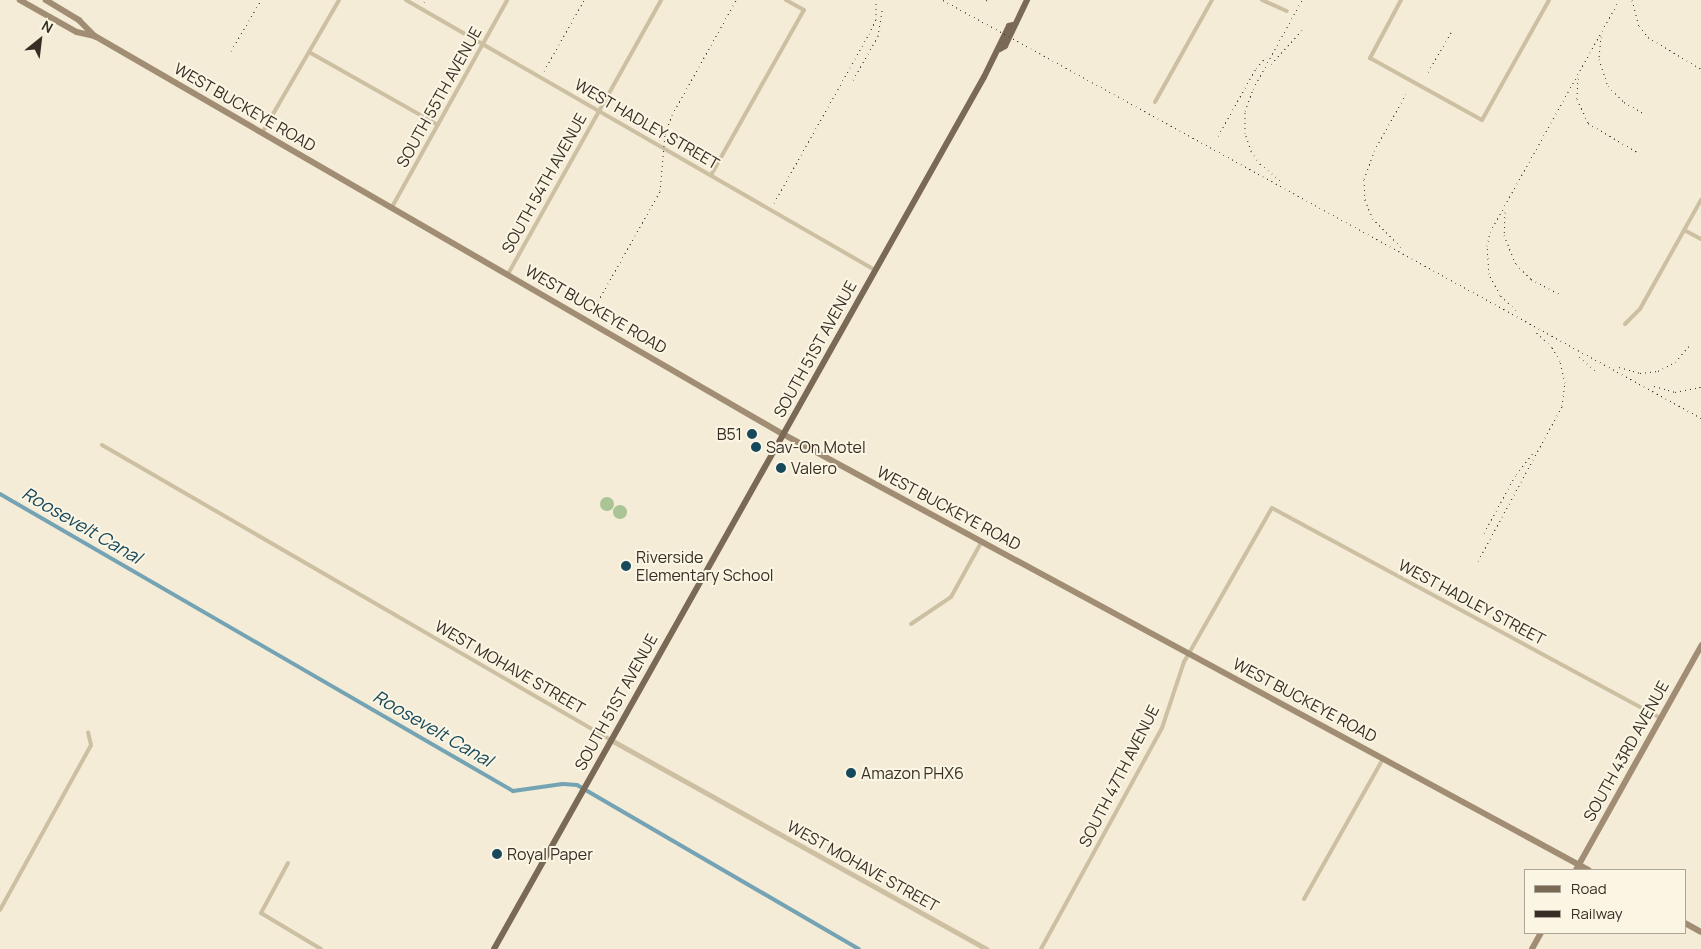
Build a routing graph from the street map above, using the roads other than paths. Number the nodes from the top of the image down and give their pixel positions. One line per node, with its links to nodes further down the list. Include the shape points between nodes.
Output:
1 (20, 0): 14 (main road, WEST BUCKEYE ROAD, via 78,32)
2 (46, 0): 14 (main road, WEST BUCKEYE ROAD, via 79,20)
3 (339, 0): 16 (street)
4 (406, 0): 15 (street, WEST HADLEY STREET)
5 (508, 0): 15 (street, SOUTH 55TH AVENUE)
6 (661, 0): 18 (street, SOUTH 54TH AVENUE)
7 (786, 0): 21 (street, via 804,10)
8 (1027, 0): 26 (main road, SOUTH 51ST AVENUE, via 1014,25 1009,26 1000,49)
9 (1212, 0): 17 (street)
10 (1262, 0): 13 (street)
11 (1401, 0): 12 (street, via 1370,58 1482,120)
12 (1549, 0)
13 (1287, 11)
14 (95, 36): 20 (main road, WEST BUCKEYE ROAD)
15 (482, 44): 18 (street, WEST HADLEY STREET); 19 (street, SOUTH 55TH AVENUE)
16 (309, 52): 19 (street); 20 (street)
17 (1155, 102)
18 (600, 111): 21 (street, WEST HADLEY STREET); 27 (street, SOUTH 54TH AVENUE)
19 (438, 125): 23 (street, SOUTH 55TH AVENUE)
20 (262, 133): 23 (main road, WEST BUCKEYE ROAD)
21 (711, 175): 26 (street, WEST HADLEY STREET)
22 (1701, 200): 24 (street)
23 (392, 207): 27 (main road, WEST BUCKEYE ROAD)
24 (1684, 230): 25 (street); 28 (street, via 1640,309)
25 (1701, 239)
26 (875, 270): 29 (main road, SOUTH 51ST AVENUE)
27 (508, 274): 29 (main road, WEST BUCKEYE ROAD)
28 (1625, 324)
29 (783, 434): 32 (main road, WEST BUCKEYE ROAD); 38 (main road, SOUTH 51ST AVENUE)
30 (102, 445): 38 (street, WEST MOHAVE STREET)
31 (1272, 508): 35 (street, SOUTH 47TH AVENUE); 36 (street, WEST HADLEY STREET)
32 (982, 541): 33 (street, via 951,598); 35 (main road, WEST BUCKEYE ROAD)
33 (911, 624)
34 (1701, 646): 36 (main road, SOUTH 43RD AVENUE)
35 (1188, 653): 39 (main road, WEST BUCKEYE ROAD); 50 (street, SOUTH 47TH AVENUE, via 1175,680 1162,728)
36 (1660, 718): 41 (main road, SOUTH 43RD AVENUE)
37 (88, 732): 43 (street, via 91,746)
38 (610, 740): 48 (main road, SOUTH 51ST AVENUE); 49 (street, WEST MOHAVE STREET)
39 (1383, 759): 41 (main road, WEST BUCKEYE ROAD); 42 (street)
40 (288, 863): 47 (street, via 261,913)
41 (1577, 868)
42 (1304, 899)
43 (0, 910)
44 (1686, 924): 45 (main road)
45 (1701, 932)
46 (1540, 934): 51 (main road)
47 (321, 949)
48 (494, 949)
49 (987, 949)
50 (1041, 949)
51 (1532, 949)

